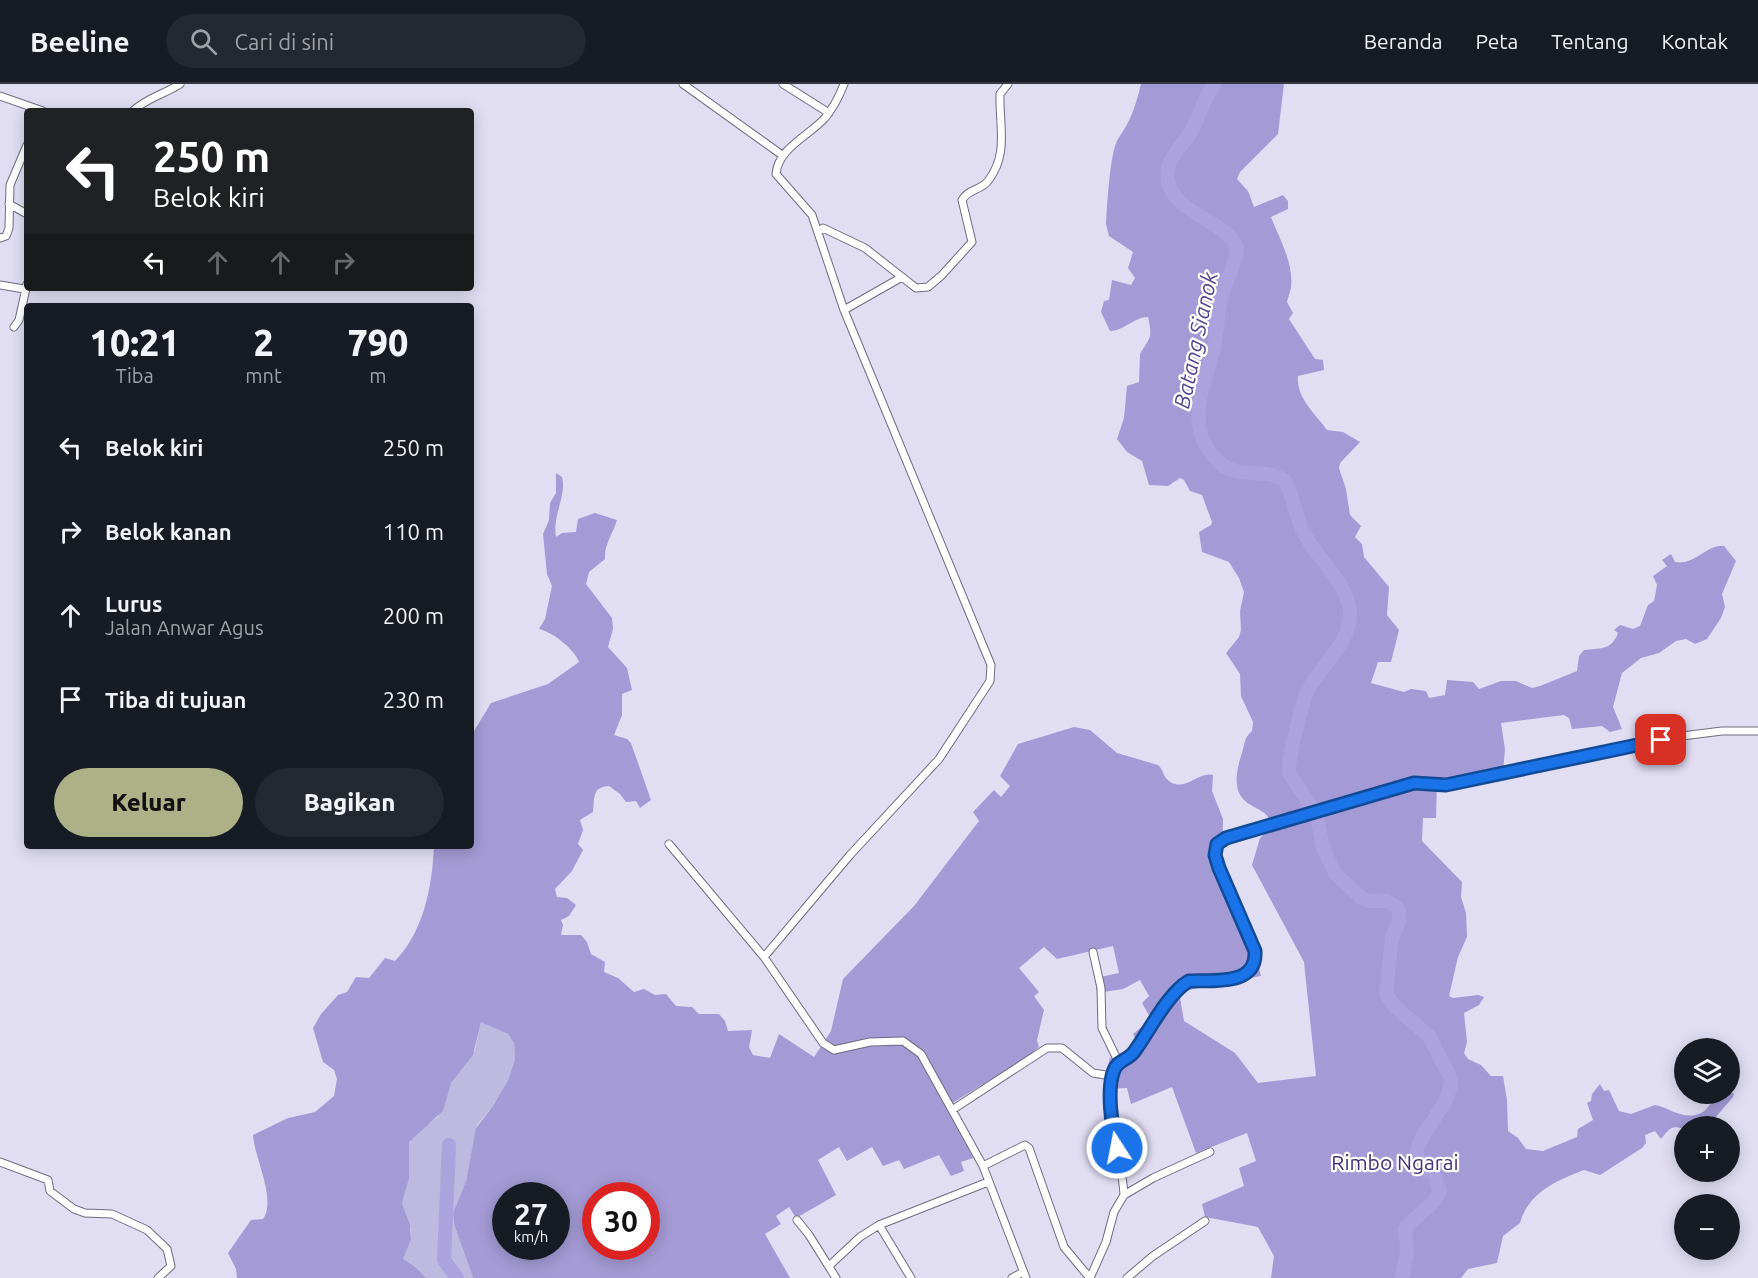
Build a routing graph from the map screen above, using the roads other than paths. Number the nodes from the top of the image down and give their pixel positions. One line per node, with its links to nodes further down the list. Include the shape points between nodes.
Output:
1 (180, 84): 8 (street)
2 (683, 84): 11 (street)
3 (783, 84): 9 (street)
4 (844, 84): 9 (street)
5 (1008, 84): 16 (street, via 1000,94 1000,165 988,181 966,193 962,200 972,242 928,287 916,288)
6 (0, 96): 7 (street)
7 (34, 108)
8 (136, 108)
9 (829, 113): 11 (street)
10 (24, 152): 12 (street, via 10,186)
11 (782, 155): 14 (street, via 776,174 812,214)
12 (9, 204): 13 (street); 15 (street, via 9,228 6,237)
13 (24, 212)
14 (818, 232): 16 (street, via 823,228 865,248); 20 (street)
15 (0, 238)
16 (902, 277): 20 (street)
17 (1, 287): 18 (street)
18 (24, 287)
19 (24, 291): 21 (street, via 20,320)
20 (844, 310): 25 (street, via 991,665 990,681 939,759 850,855)
21 (14, 327)
22 (1758, 731): 26 (street, via 1683,736 1446,785 1414,783 1226,838 1217,844 1215,855 1255,951 1256,962 1241,978 1189,981 1183,985 1132,1055)
23 (669, 844): 25 (street)
24 (1094, 952): 26 (street, via 1101,988 1101,1024)
25 (764, 957): 28 (street, via 823,1043 834,1050 870,1042 903,1041 921,1054)
26 (1119, 1063): 27 (street)
27 (1112, 1076): 28 (street, via 1093,1072 1062,1048 1047,1048); 33 (street, via 1112,1128 1123,1167)
28 (952, 1110): 31 (street)
29 (1210, 1152): 33 (street)
30 (0, 1162): 39 (street, via 48,1180 50,1191 75,1209 112,1214 147,1230 167,1250 171,1266)
31 (983, 1166): 32 (street); 43 (street, via 1024,1145 1029,1148 1064,1247)
32 (988, 1182): 36 (street); 38 (street)
33 (1124, 1195): 43 (street)
34 (797, 1220): 37 (street)
35 (1205, 1221): 44 (street)
36 (879, 1225): 37 (street); 41 (street)
37 (829, 1266): 40 (street)
38 (1024, 1275): 42 (street)
39 (158, 1278)
40 (836, 1278)
41 (911, 1278)
42 (1012, 1278)
43 (1090, 1278)
44 (1127, 1278)

